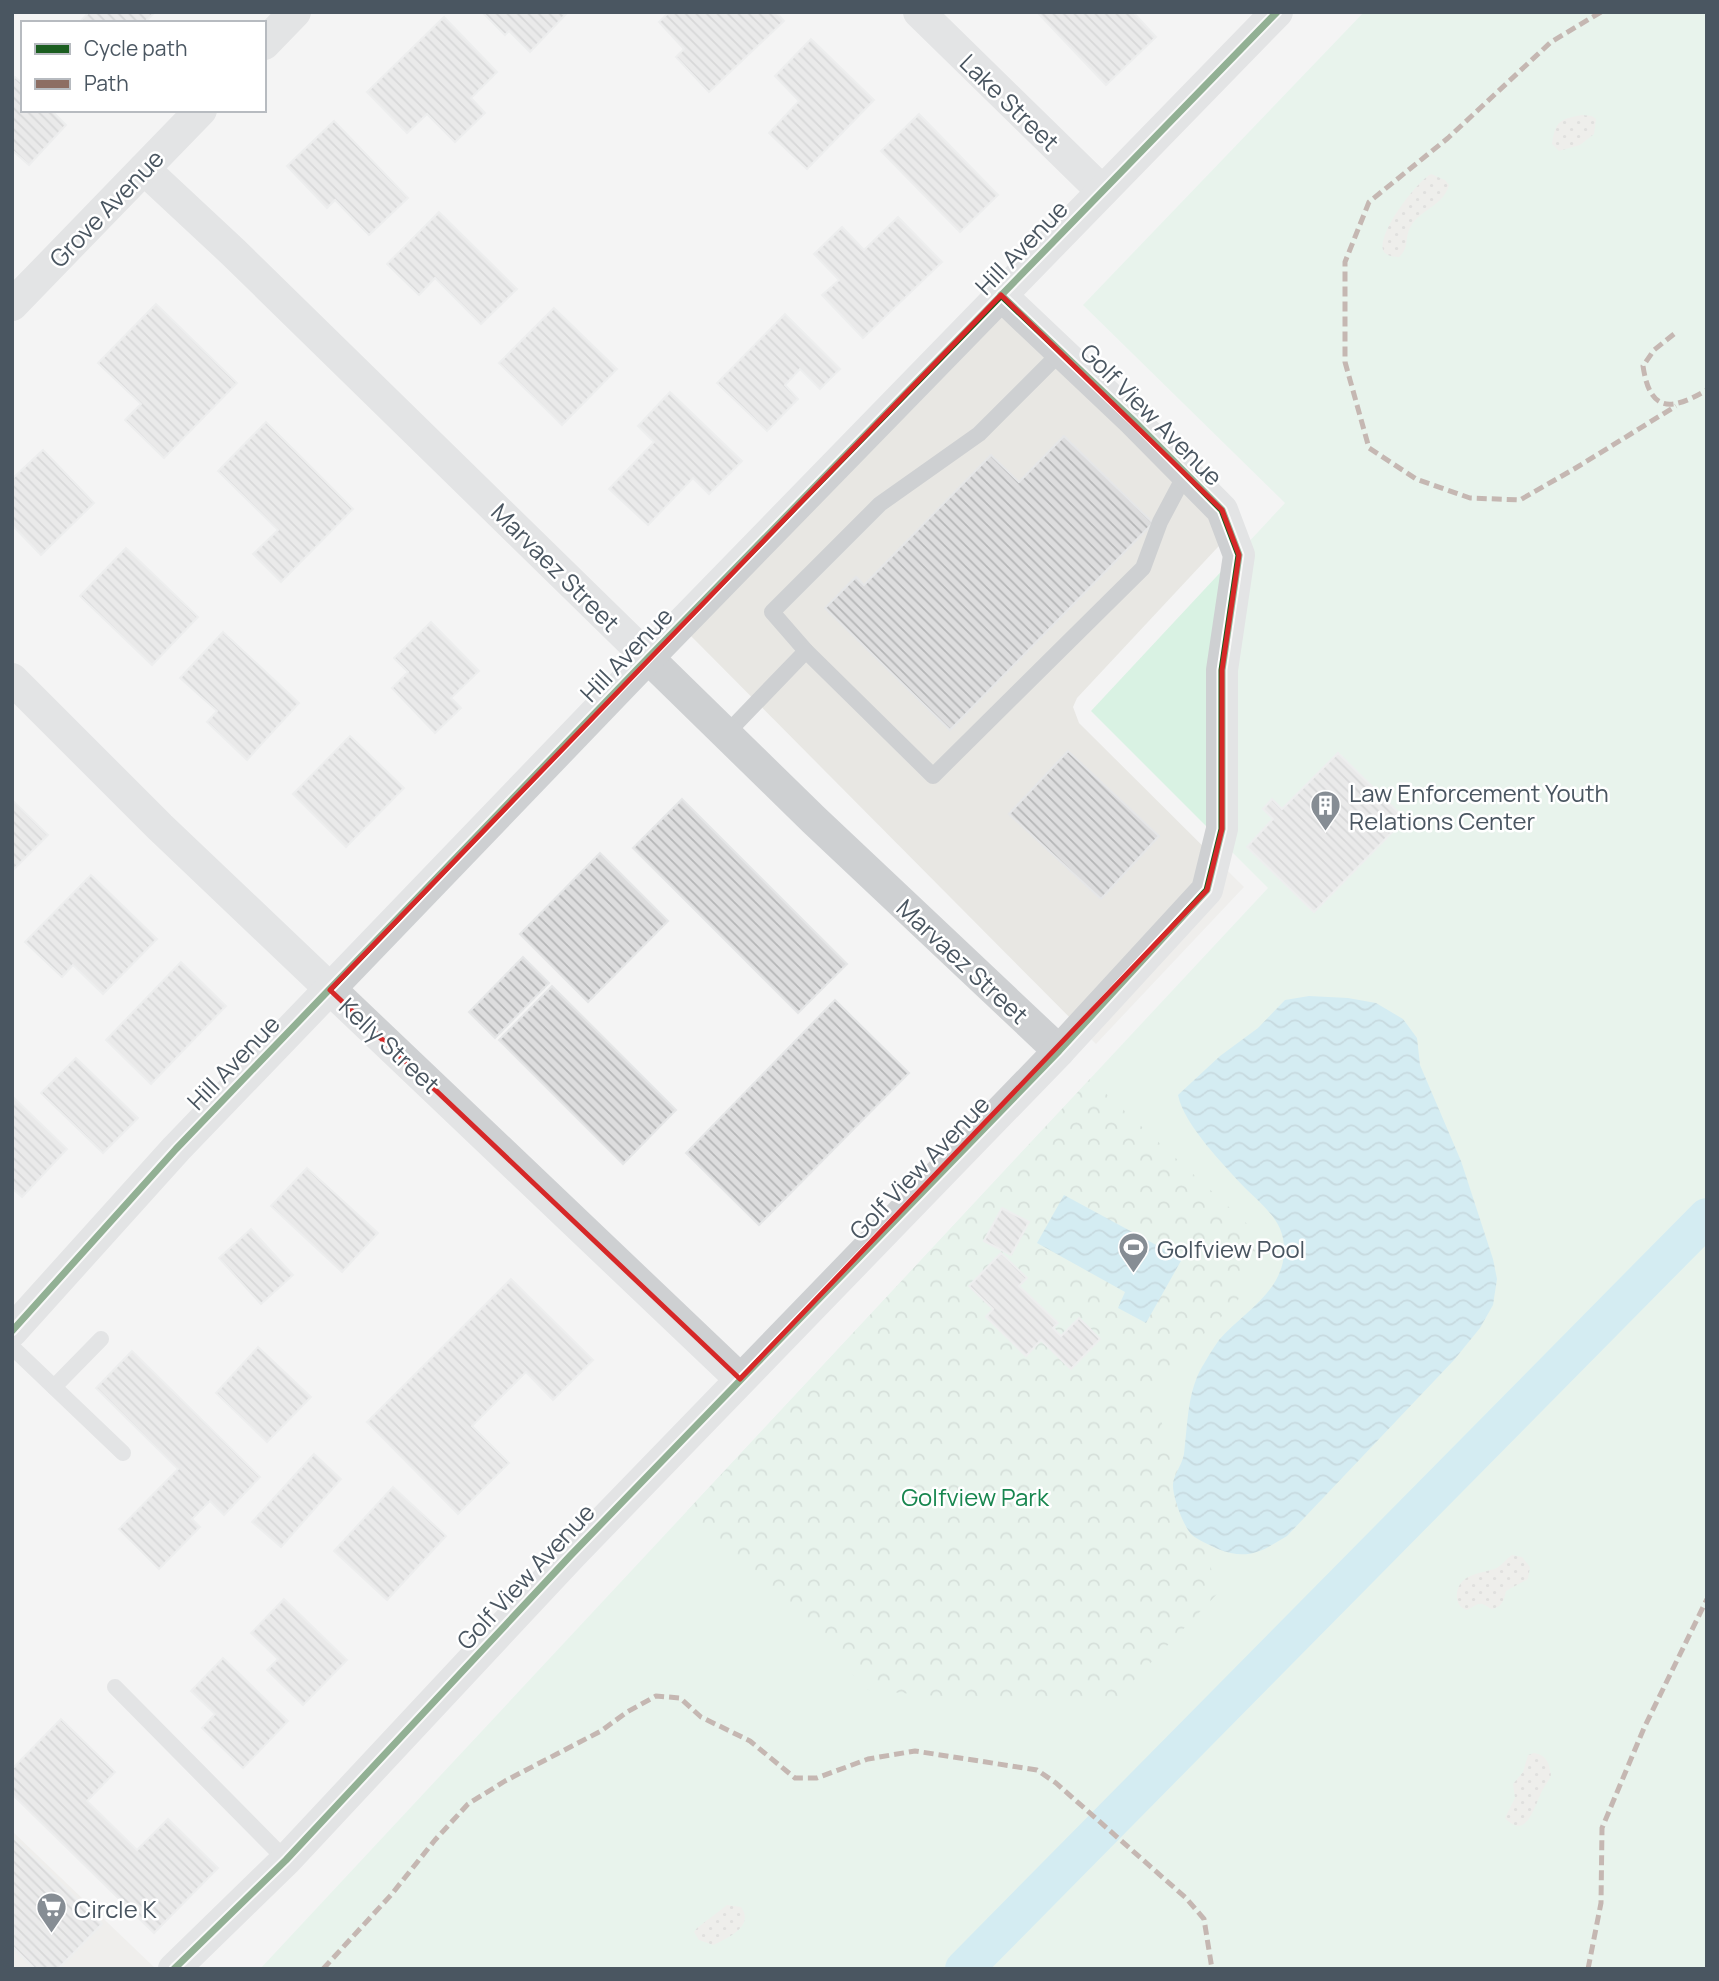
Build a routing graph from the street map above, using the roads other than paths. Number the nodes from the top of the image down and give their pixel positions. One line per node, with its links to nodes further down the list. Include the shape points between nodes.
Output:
1 (295, 12): 4 (street)
2 (919, 12): 7 (street, Lake Street)
3 (1277, 12): 7 (street, Hill Avenue)
4 (266, 42)
5 (199, 112): 6 (street, Grove Avenue)
6 (144, 169): 9 (street, Grove Avenue); 13 (street, Marvaez Street)
7 (1102, 191): 8 (street, Hill Avenue)
8 (1001, 295): 10 (street, Golf View Avenue); 13 (street, Hill Avenue)
9 (12, 305)
10 (1061, 352): 11 (street, Golf View Avenue); 12 (lane, via 979,434 880,504 772,612)
11 (1186, 473): 12 (lane, via 1143,568 933,776); 17 (street, Golf View Avenue, via 1222,510 1239,555 1222,670 1222,829 1207,890)
12 (806, 651): 15 (lane)
13 (648, 659): 15 (street, Marvaez Street); 16 (street, Hill Avenue)
14 (12, 679): 16 (street, Kelly Street)
15 (726, 734): 17 (street, Marvaez Street)
16 (330, 990): 18 (street, Hill Avenue, via 176,1149); 21 (street, Kelly Street)
17 (1059, 1051): 21 (street, Golf View Avenue)
18 (12, 1331)
19 (101, 1339): 22 (lane)
20 (12, 1347): 22 (lane)
21 (740, 1379): 25 (street, Golf View Avenue)
22 (54, 1387): 23 (lane)
23 (123, 1453)
24 (115, 1687): 25 (lane)
25 (286, 1860): 26 (street, Golf View Avenue)
26 (174, 1969)

